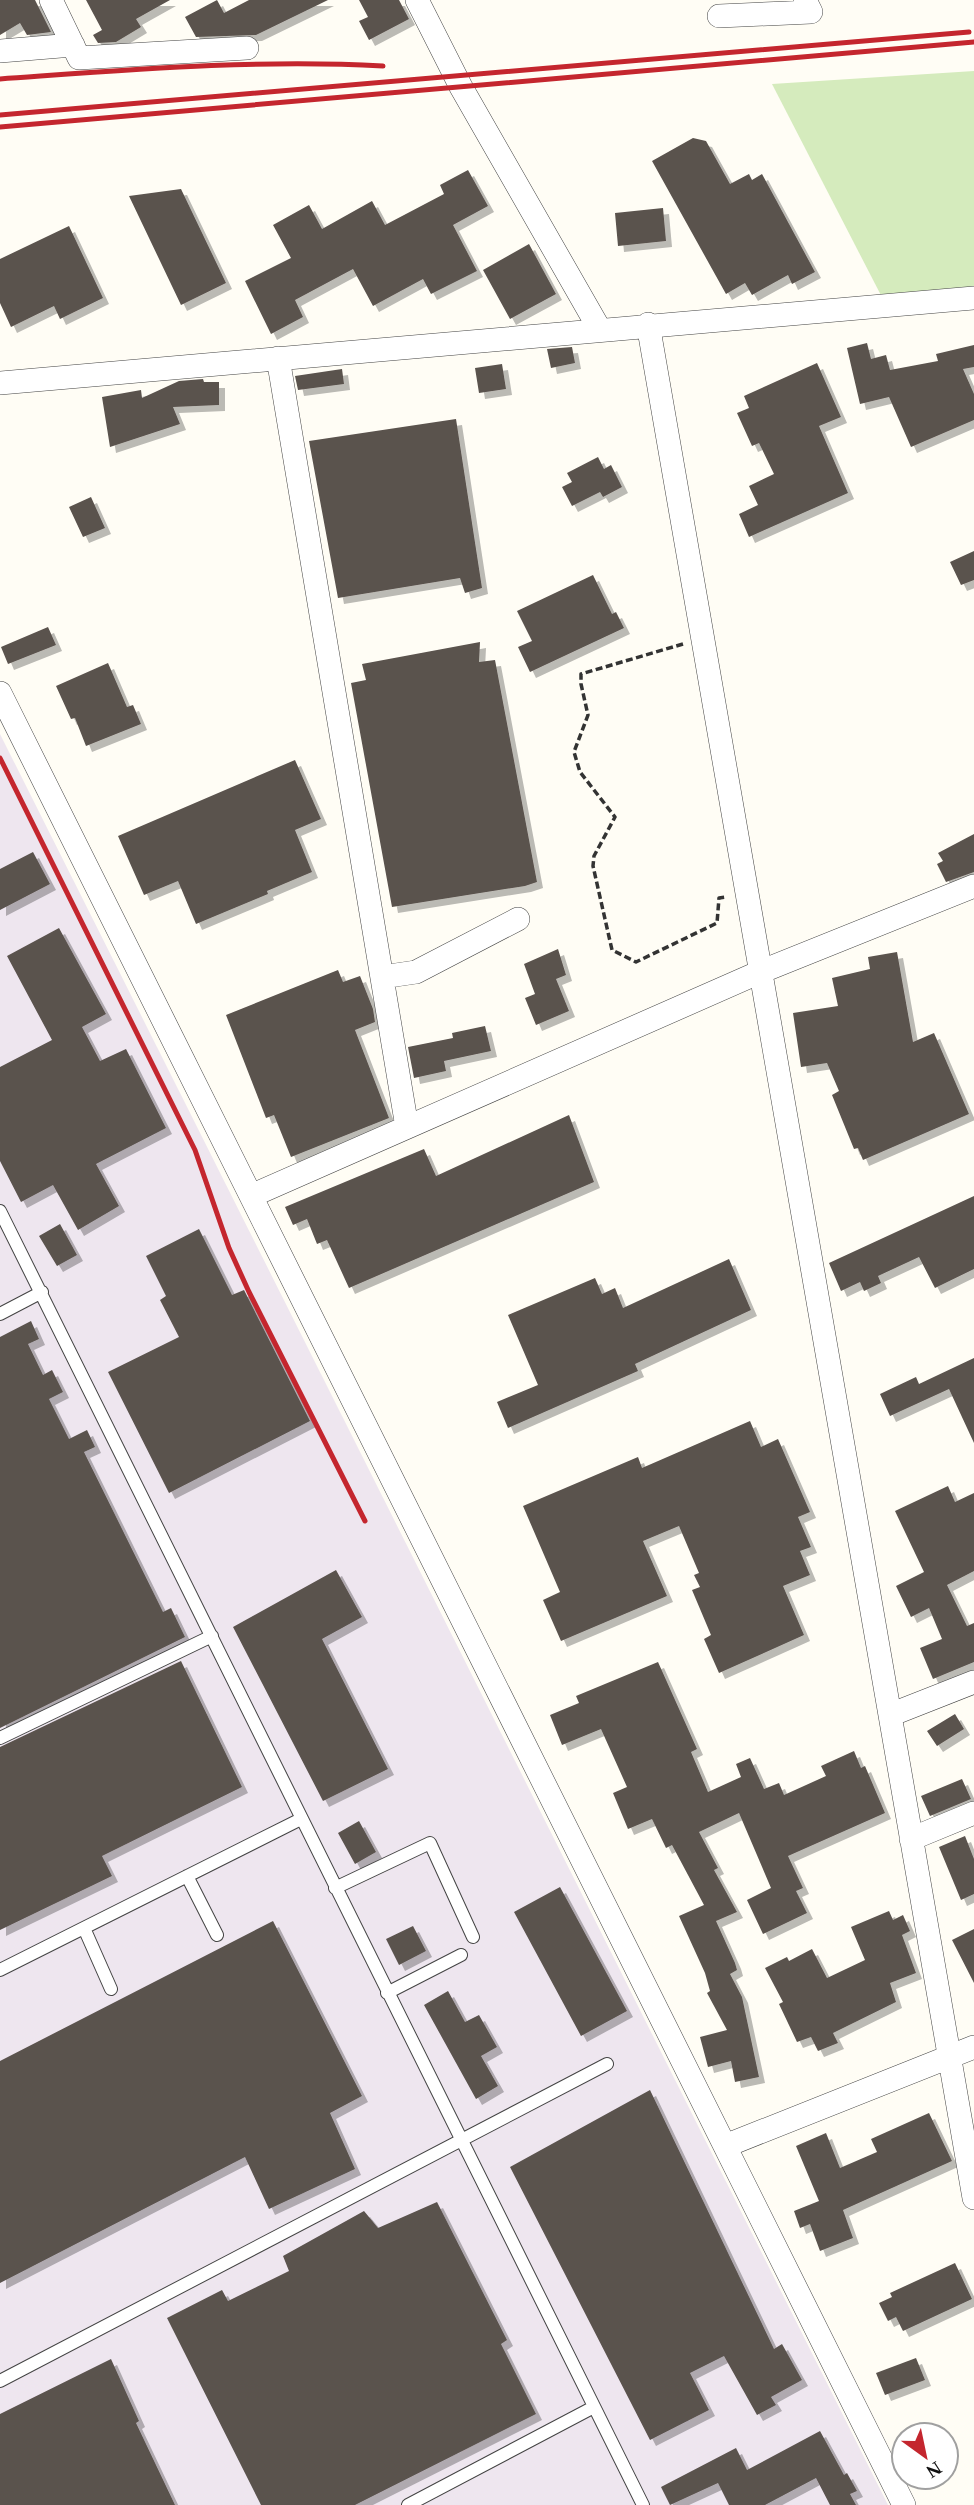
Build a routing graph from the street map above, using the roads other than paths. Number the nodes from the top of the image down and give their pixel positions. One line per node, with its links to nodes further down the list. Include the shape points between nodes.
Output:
1 (417, 0): 10 (street, via 461,88)
2 (805, 0): 4 (street, via 811,12)
3 (55, 1): 5 (street)
4 (719, 16)
5 (73, 45): 6 (street, via 79,58); 7 (street)
6 (247, 48)
7 (0, 51)
8 (974, 298): 9 (street)
9 (648, 324): 10 (street); 16 (street)
10 (600, 330): 11 (street)
11 (278, 358): 12 (street); 17 (street)
12 (0, 383)
13 (0, 693): 19 (street)
14 (974, 886): 16 (street)
15 (518, 919): 17 (street, via 416,972)
16 (760, 972): 18 (street); 25 (street)
17 (382, 977): 18 (street)
18 (407, 1127): 19 (street)
19 (251, 1196): 43 (street)
20 (0, 1211): 21 (lane)
21 (42, 1293): 22 (lane); 23 (lane)
22 (0, 1314)
23 (212, 1636): 26 (lane); 28 (lane)
24 (974, 1682): 25 (street)
25 (890, 1715): 29 (street)
26 (0, 1738)
27 (974, 1812): 29 (street)
28 (300, 1818): 30 (lane); 31 (lane)
29 (911, 1839): 40 (street)
30 (187, 1875): 32 (lane); 33 (lane)
31 (335, 1888): 34 (lane, via 430,1843); 38 (lane)
32 (84, 1928): 36 (lane); 37 (lane)
33 (217, 1935)
34 (473, 1937)
35 (461, 1955): 38 (lane)
36 (0, 1970)
37 (111, 1989)
38 (387, 1993): 42 (lane)
39 (974, 2046): 40 (street)
40 (949, 2056): 43 (street); 44 (street)
41 (607, 2064): 42 (lane)
42 (461, 2141): 45 (lane); 46 (lane)
43 (725, 2146): 49 (street)
44 (974, 2198)
45 (0, 2381)
46 (593, 2408): 47 (lane); 48 (lane)
47 (408, 2505)
48 (643, 2505)
49 (904, 2505)

